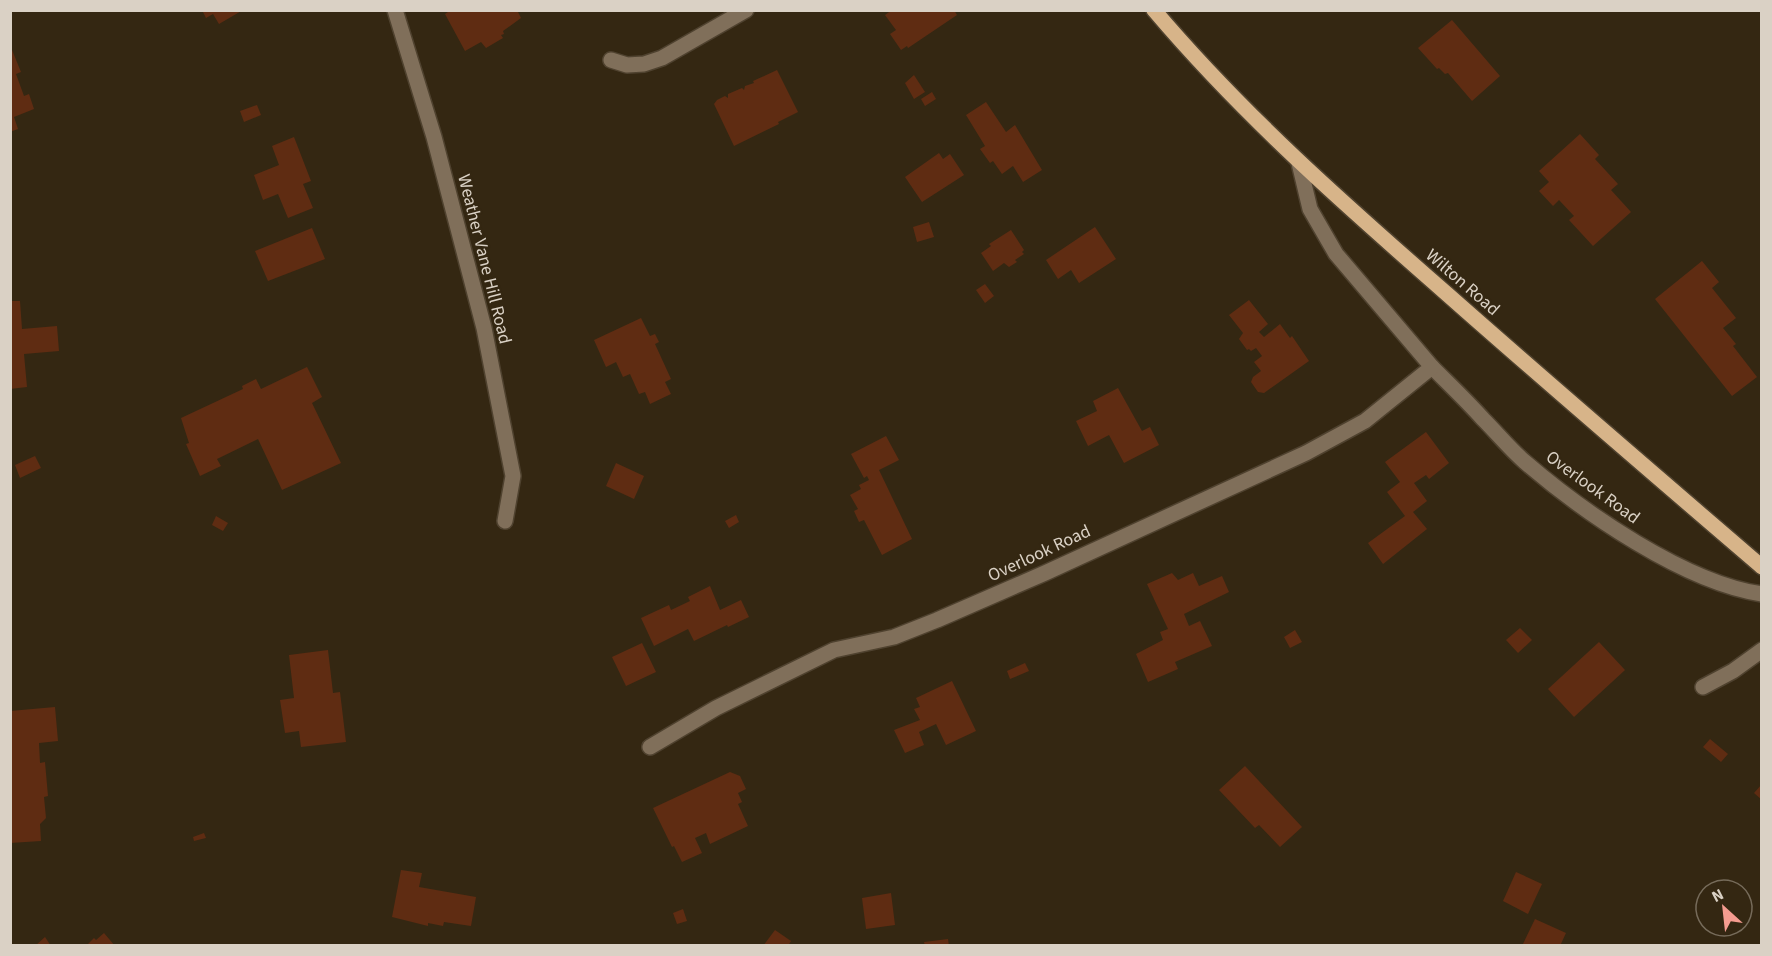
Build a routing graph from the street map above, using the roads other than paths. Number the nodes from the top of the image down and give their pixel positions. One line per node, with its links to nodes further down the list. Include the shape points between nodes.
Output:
1 (395, 10): 7 (street, Weather Vane Hill Road, via 434,137 484,328 513,476)
2 (746, 10): 4 (street, via 662,58 627,65)
3 (1154, 10): 5 (main road, Wilton Road, via 1234,99)
4 (611, 60)
5 (1299, 163): 6 (street, Overlook Road, via 1310,209 1336,254); 8 (main road, Wilton Road)
6 (1432, 367): 9 (street, Overlook Road, via 1523,461 1632,540 1685,569 1741,591); 12 (street, Overlook Road, via 1365,421 1306,453 937,620 894,637 834,650 725,703)
7 (505, 522)
8 (1761, 567)
9 (1761, 594)
10 (1761, 650): 11 (street)
11 (1702, 687)
12 (650, 747)

